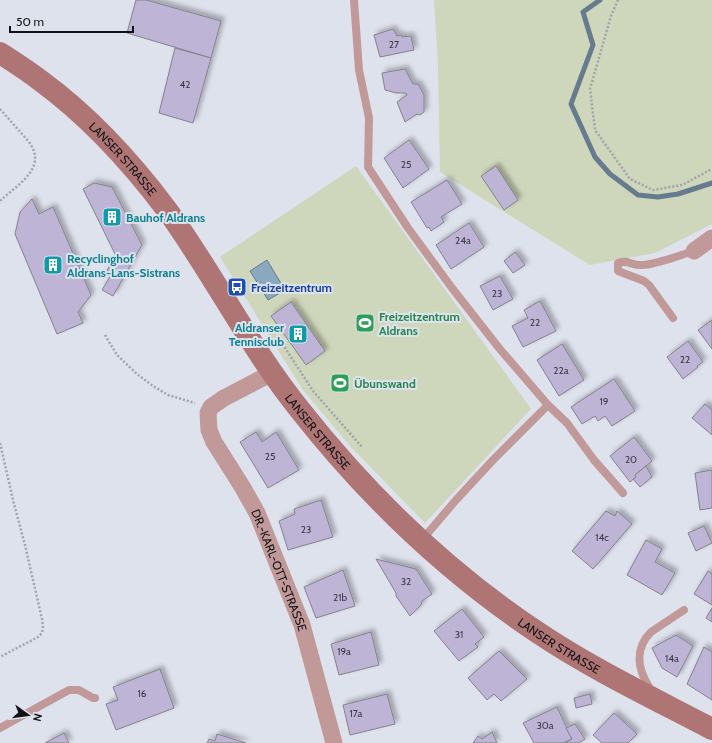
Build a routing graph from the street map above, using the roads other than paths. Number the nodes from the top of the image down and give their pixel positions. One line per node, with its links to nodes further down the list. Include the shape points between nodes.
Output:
1 (354, 0): 7 (lane, via 359,70 369,118 368,167 452,288 498,348)
2 (0, 53): 6 (main road, LANSER STRASSE, via 42,81 67,102 112,144 147,185 168,211)
3 (712, 238): 4 (street)
4 (694, 251): 5 (lane, via 645,265 618,263 618,271 649,285)
5 (673, 318)
6 (272, 373): 9 (main road, LANSER STRASSE, via 326,443); 15 (street, DR.-KARL-OTT-STRASSE, via 212,407 208,413 209,430 257,513 302,625)
7 (548, 405): 8 (lane, via 567,423 594,460); 9 (lane, via 493,460)
8 (623, 493)
9 (422, 541): 11 (main road, LANSER STRASSE, via 461,575 536,632 588,664)
10 (684, 610): 11 (lane, via 651,632 641,646 639,661 648,686)
11 (645, 694): 14 (main road, LANSER STRASSE)
12 (95, 698): 13 (lane, via 79,690 69,690)
13 (0, 728)
14 (712, 729)
15 (334, 743)

